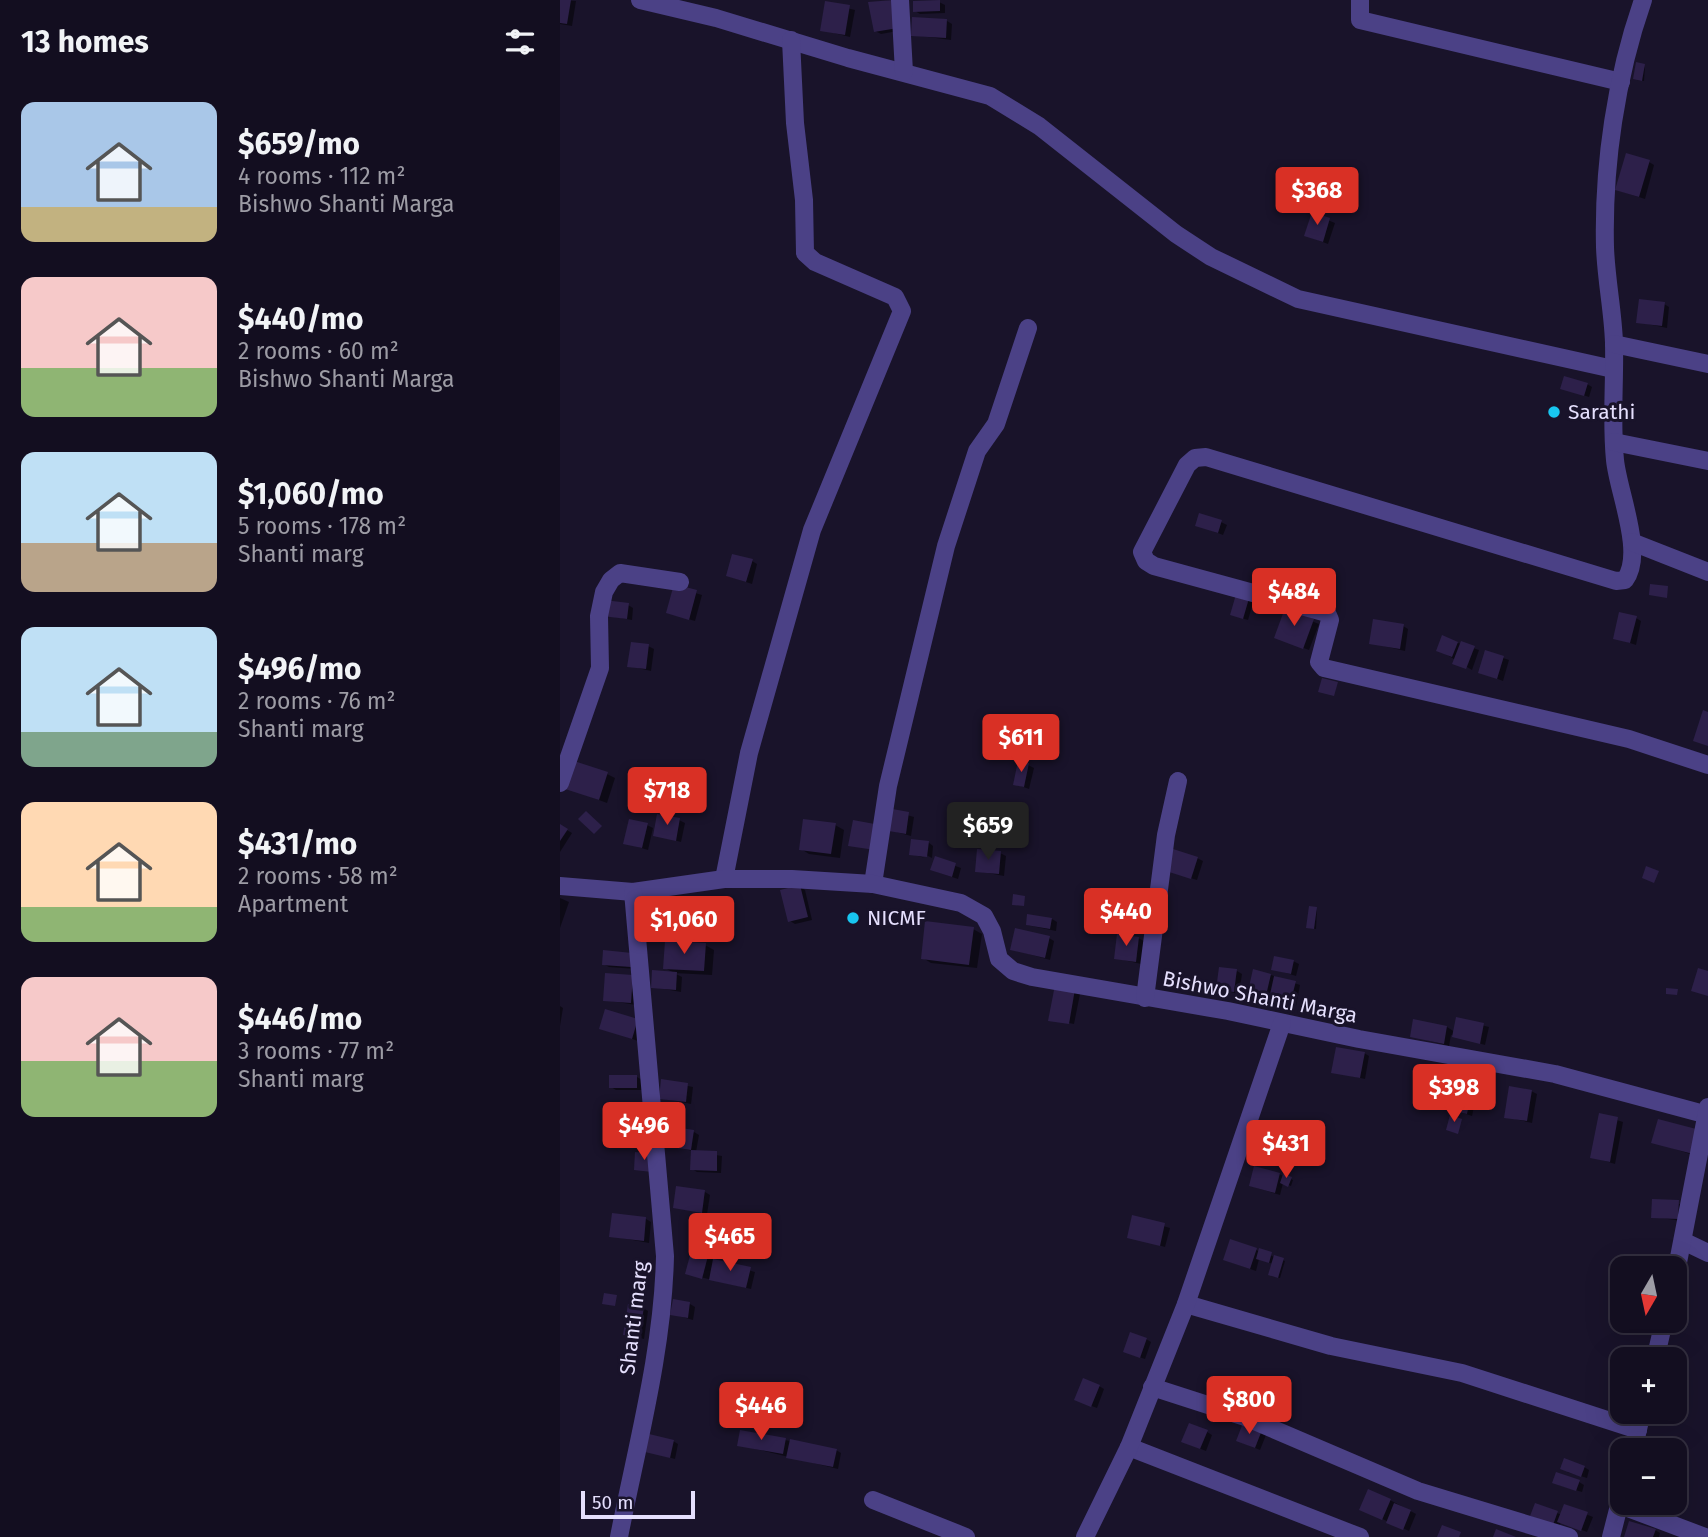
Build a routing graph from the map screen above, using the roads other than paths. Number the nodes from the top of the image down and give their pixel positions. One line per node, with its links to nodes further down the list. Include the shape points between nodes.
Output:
1 (640, 0): 5 (street)
2 (900, 0): 6 (street)
3 (1360, 0): 7 (street, via 1360,20)
4 (1643, 0): 7 (street)
5 (791, 40): 6 (street); 20 (street, via 805,253 815,262 895,297 901,311 812,530 749,753)
6 (904, 72): 11 (street, via 990,96 1014,109 1187,242 1249,278 1298,299)
7 (1621, 82): 9 (street, via 1606,196 1605,249)
8 (1028, 328): 21 (street, via 996,424 978,451 946,546 888,786)
9 (1614, 344): 10 (street); 11 (street)
10 (1708, 364)
11 (1613, 369): 12 (street)
12 (1614, 442): 13 (street); 14 (street)
13 (1708, 461)
14 (1632, 542): 15 (street); 17 (street, via 1629,575 1616,581 1206,457 1187,465 1142,552 1154,566 1327,613 1330,620 1319,662 1324,668 1629,739)
15 (1708, 572)
16 (680, 582): 19 (street, via 632,573 620,573 611,580 599,616 600,668)
17 (1708, 765)
18 (1178, 780): 24 (street, via 1166,835)
19 (560, 783)
20 (724, 879): 21 (street, Bishwo Shanti Marga); 23 (street, Bishwo Shanti Marga)
21 (873, 884): 24 (street, Bishwo Shanti Marga, via 961,903 984,916 999,959 1013,971)
22 (560, 886): 23 (street, Bishwo Shanti Marga)
23 (633, 892): 37 (street, Shanti marg, via 665,1256 652,1370)
24 (1145, 998): 25 (street, Bishwo Shanti Marga)
25 (1282, 1023): 26 (street, Bishwo Shanti Marga, via 1555,1074); 30 (street)
26 (1707, 1112): 27 (street)
27 (1684, 1241): 28 (street); 29 (street)
28 (1708, 1253)
29 (1680, 1256)
30 (1186, 1304): 31 (street); 32 (street, via 1331,1346 1462,1373)
31 (1152, 1387): 33 (street); 41 (street, via 1245,1417 1418,1491)
32 (1610, 1413)
33 (1129, 1447): 39 (street); 40 (street)
34 (873, 1500): 38 (street)
35 (1617, 1515): 42 (street)
36 (1657, 1515): 43 (street)
37 (619, 1537)
38 (966, 1537)
39 (1085, 1537)
40 (1360, 1537)
41 (1569, 1537)
42 (1611, 1537)
43 (1706, 1537)

